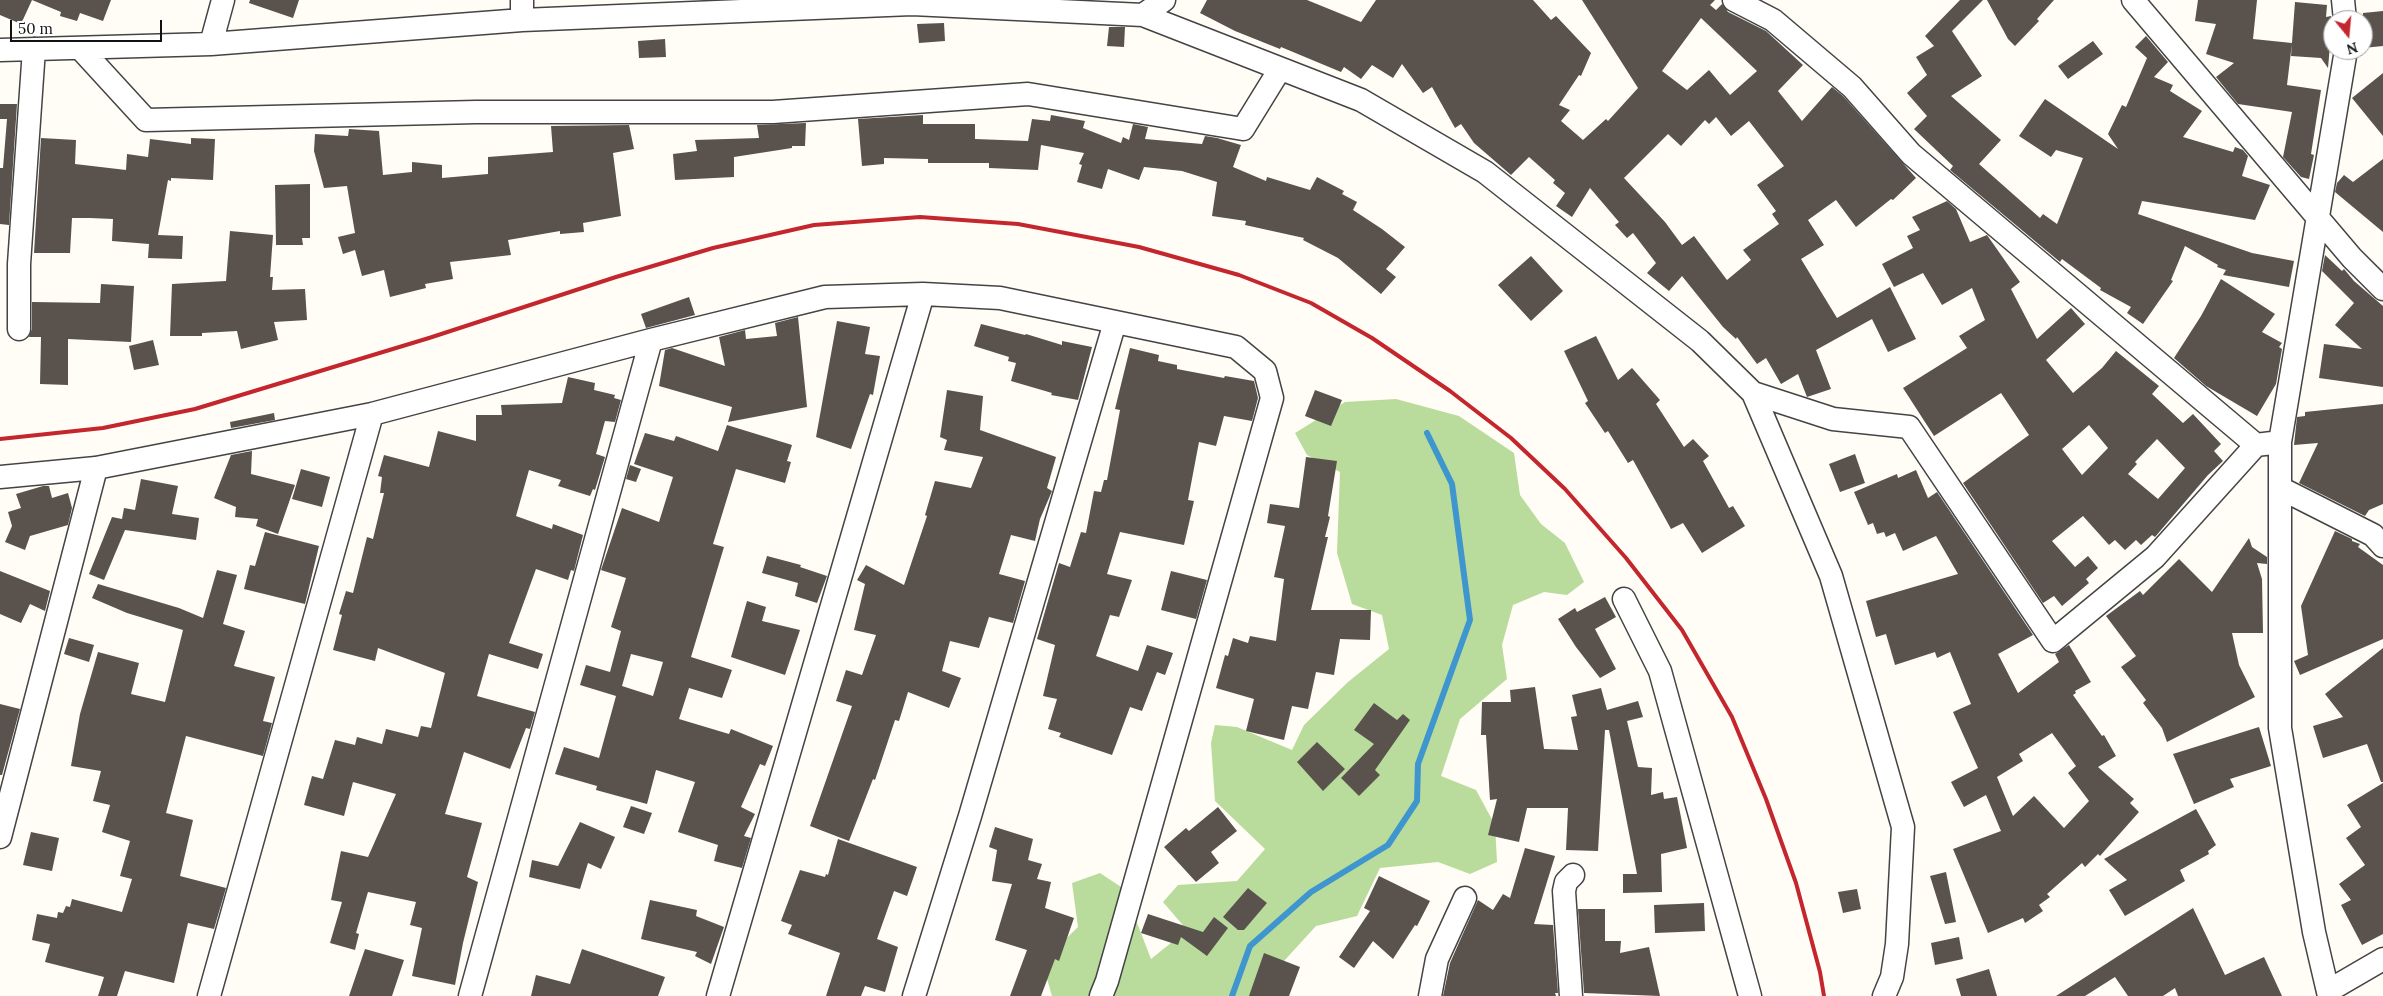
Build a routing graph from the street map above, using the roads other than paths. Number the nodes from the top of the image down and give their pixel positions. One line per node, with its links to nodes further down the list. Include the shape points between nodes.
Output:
1 (224, 0): 8 (street)
2 (1164, 0): 7 (street)
3 (1734, 0): 24 (street, via 1774,20 1852,87 1911,154)
4 (2133, 0): 14 (street)
5 (912, 2): 6 (street); 7 (street)
6 (522, 10): 8 (street)
7 (1143, 15): 13 (street)
8 (211, 44): 9 (street)
9 (80, 48): 10 (street); 13 (street, via 146,120 476,112 773,112 1028,94 1243,129)
10 (34, 49): 11 (street); 15 (street)
11 (0, 50)
12 (2344, 60): 14 (street)
13 (1280, 69): 21 (street, via 1361,100 1485,172 1700,341)
14 (2319, 216): 16 (street, via 2352,258); 23 (street)
15 (10, 264): 19 (street)
16 (2383, 289)
17 (923, 294): 18 (street, via 1000,298); 20 (street, via 824,297); 38 (street)
18 (1115, 322): 39 (street); 40 (street, via 1236,347 1265,371 1272,398)
19 (19, 329)
20 (651, 340): 22 (street); 37 (street)
21 (1753, 393): 24 (street, via 1833,418 1909,427 2054,641 2155,556); 34 (street, via 1831,576 1903,826)
22 (372, 414): 25 (street); 36 (street)
23 (2280, 442): 24 (street); 27 (street)
24 (2256, 445)
25 (96, 468): 26 (street); 30 (street)
26 (0, 477)
27 (2280, 488): 28 (street, via 2373,535); 35 (street, via 2280,728 2314,932)
28 (2383, 546)
29 (1624, 599): 43 (street, via 1660,671)
30 (0, 837)
31 (1572, 875): 42 (street, via 1564,891)
32 (1464, 898): 41 (street, via 1437,959)
33 (2383, 959): 35 (street)
34 (1892, 990)
35 (2329, 993)
36 (209, 996)
37 (470, 996)
38 (718, 996)
39 (914, 996)
40 (1101, 996)
41 (1430, 996)
42 (1571, 996)
43 (1750, 996)

